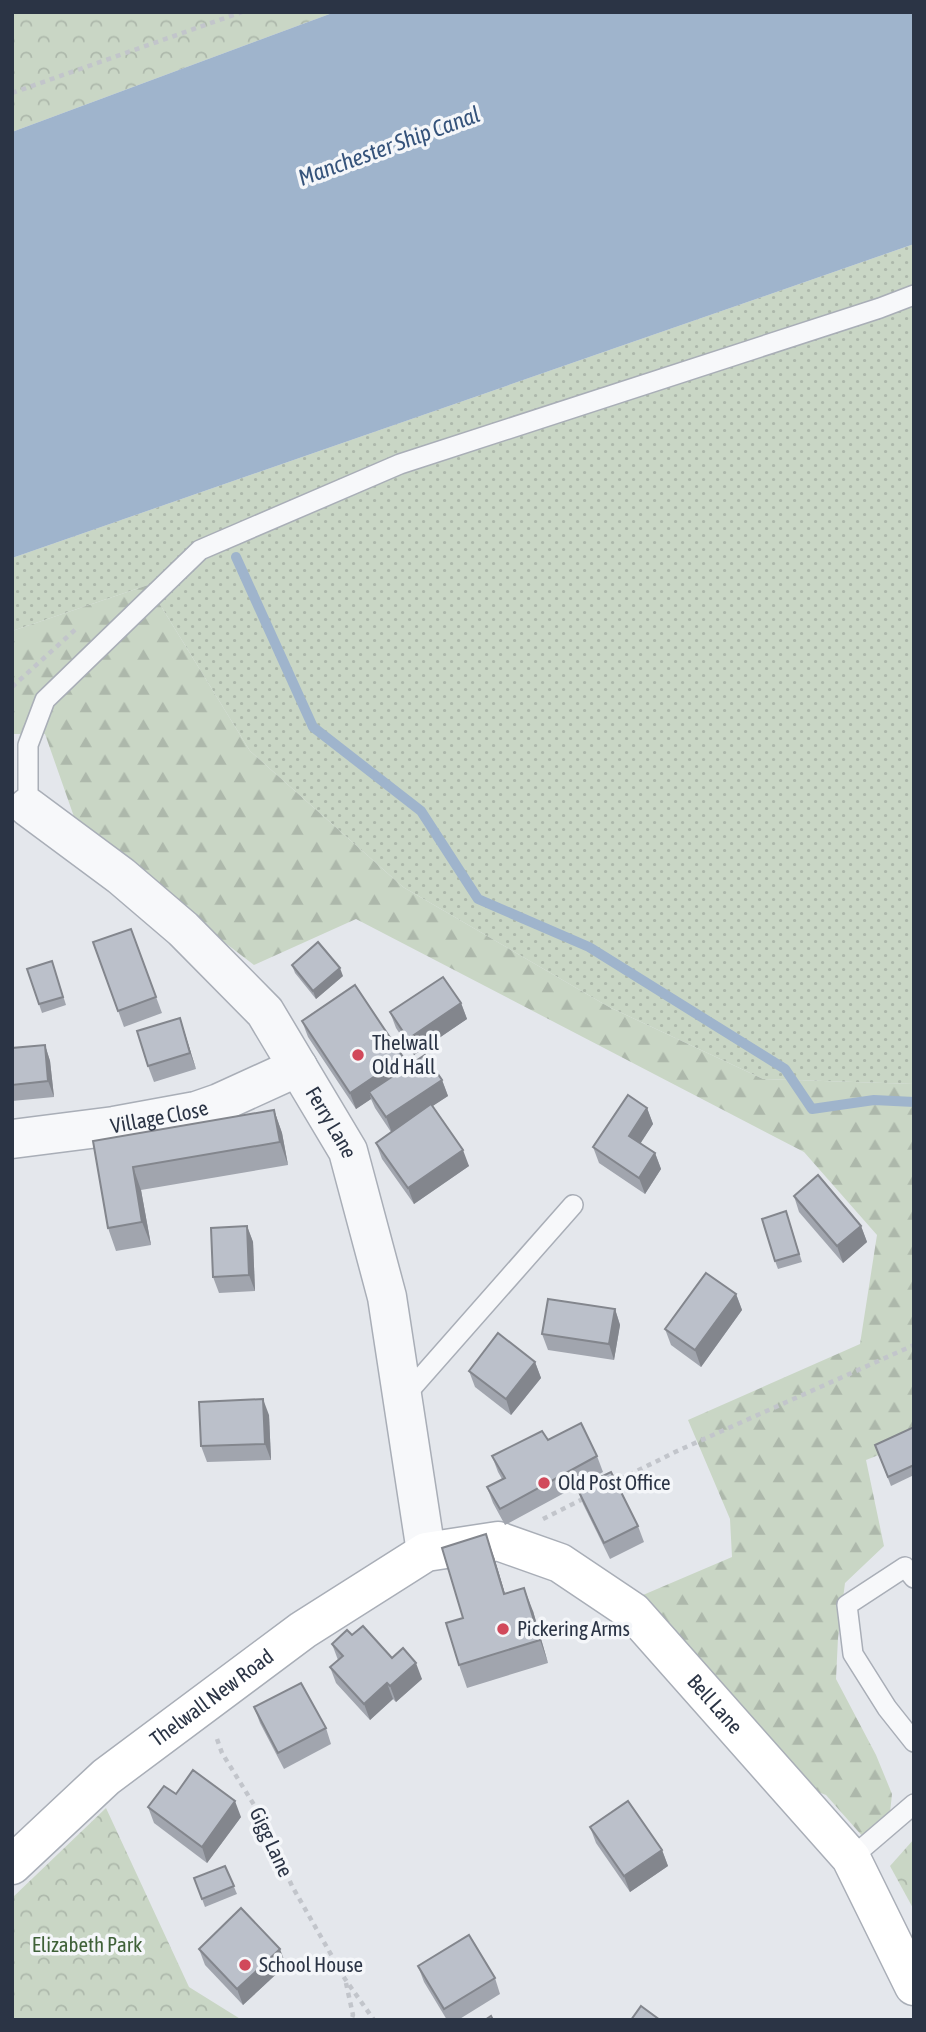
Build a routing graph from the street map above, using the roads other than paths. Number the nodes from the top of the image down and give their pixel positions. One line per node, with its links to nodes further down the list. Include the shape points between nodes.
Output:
1 (914, 295): 2 (lane, via 400,464 200,550 45,699 28,745)
2 (28, 807): 3 (street, Ferry Lane, via 183,929 265,1012)
3 (298, 1067): 4 (street, Village Close, via 196,1111); 6 (street, Ferry Lane, via 348,1151 387,1297)
4 (12, 1139)
5 (573, 1205): 6 (lane)
6 (401, 1399): 7 (street, Ferry Lane)
7 (426, 1552): 11 (main road, Bell Lane, via 498,1541 560,1563 633,1612); 12 (main road, Thelwall New Road, via 303,1630 106,1776)
8 (914, 1578): 9 (lane, via 905,1567 847,1605 853,1654)
9 (914, 1742)
10 (914, 1804): 11 (lane)
11 (851, 1858): 13 (main road, Bell Lane)
12 (12, 1865)
13 (914, 1986)

